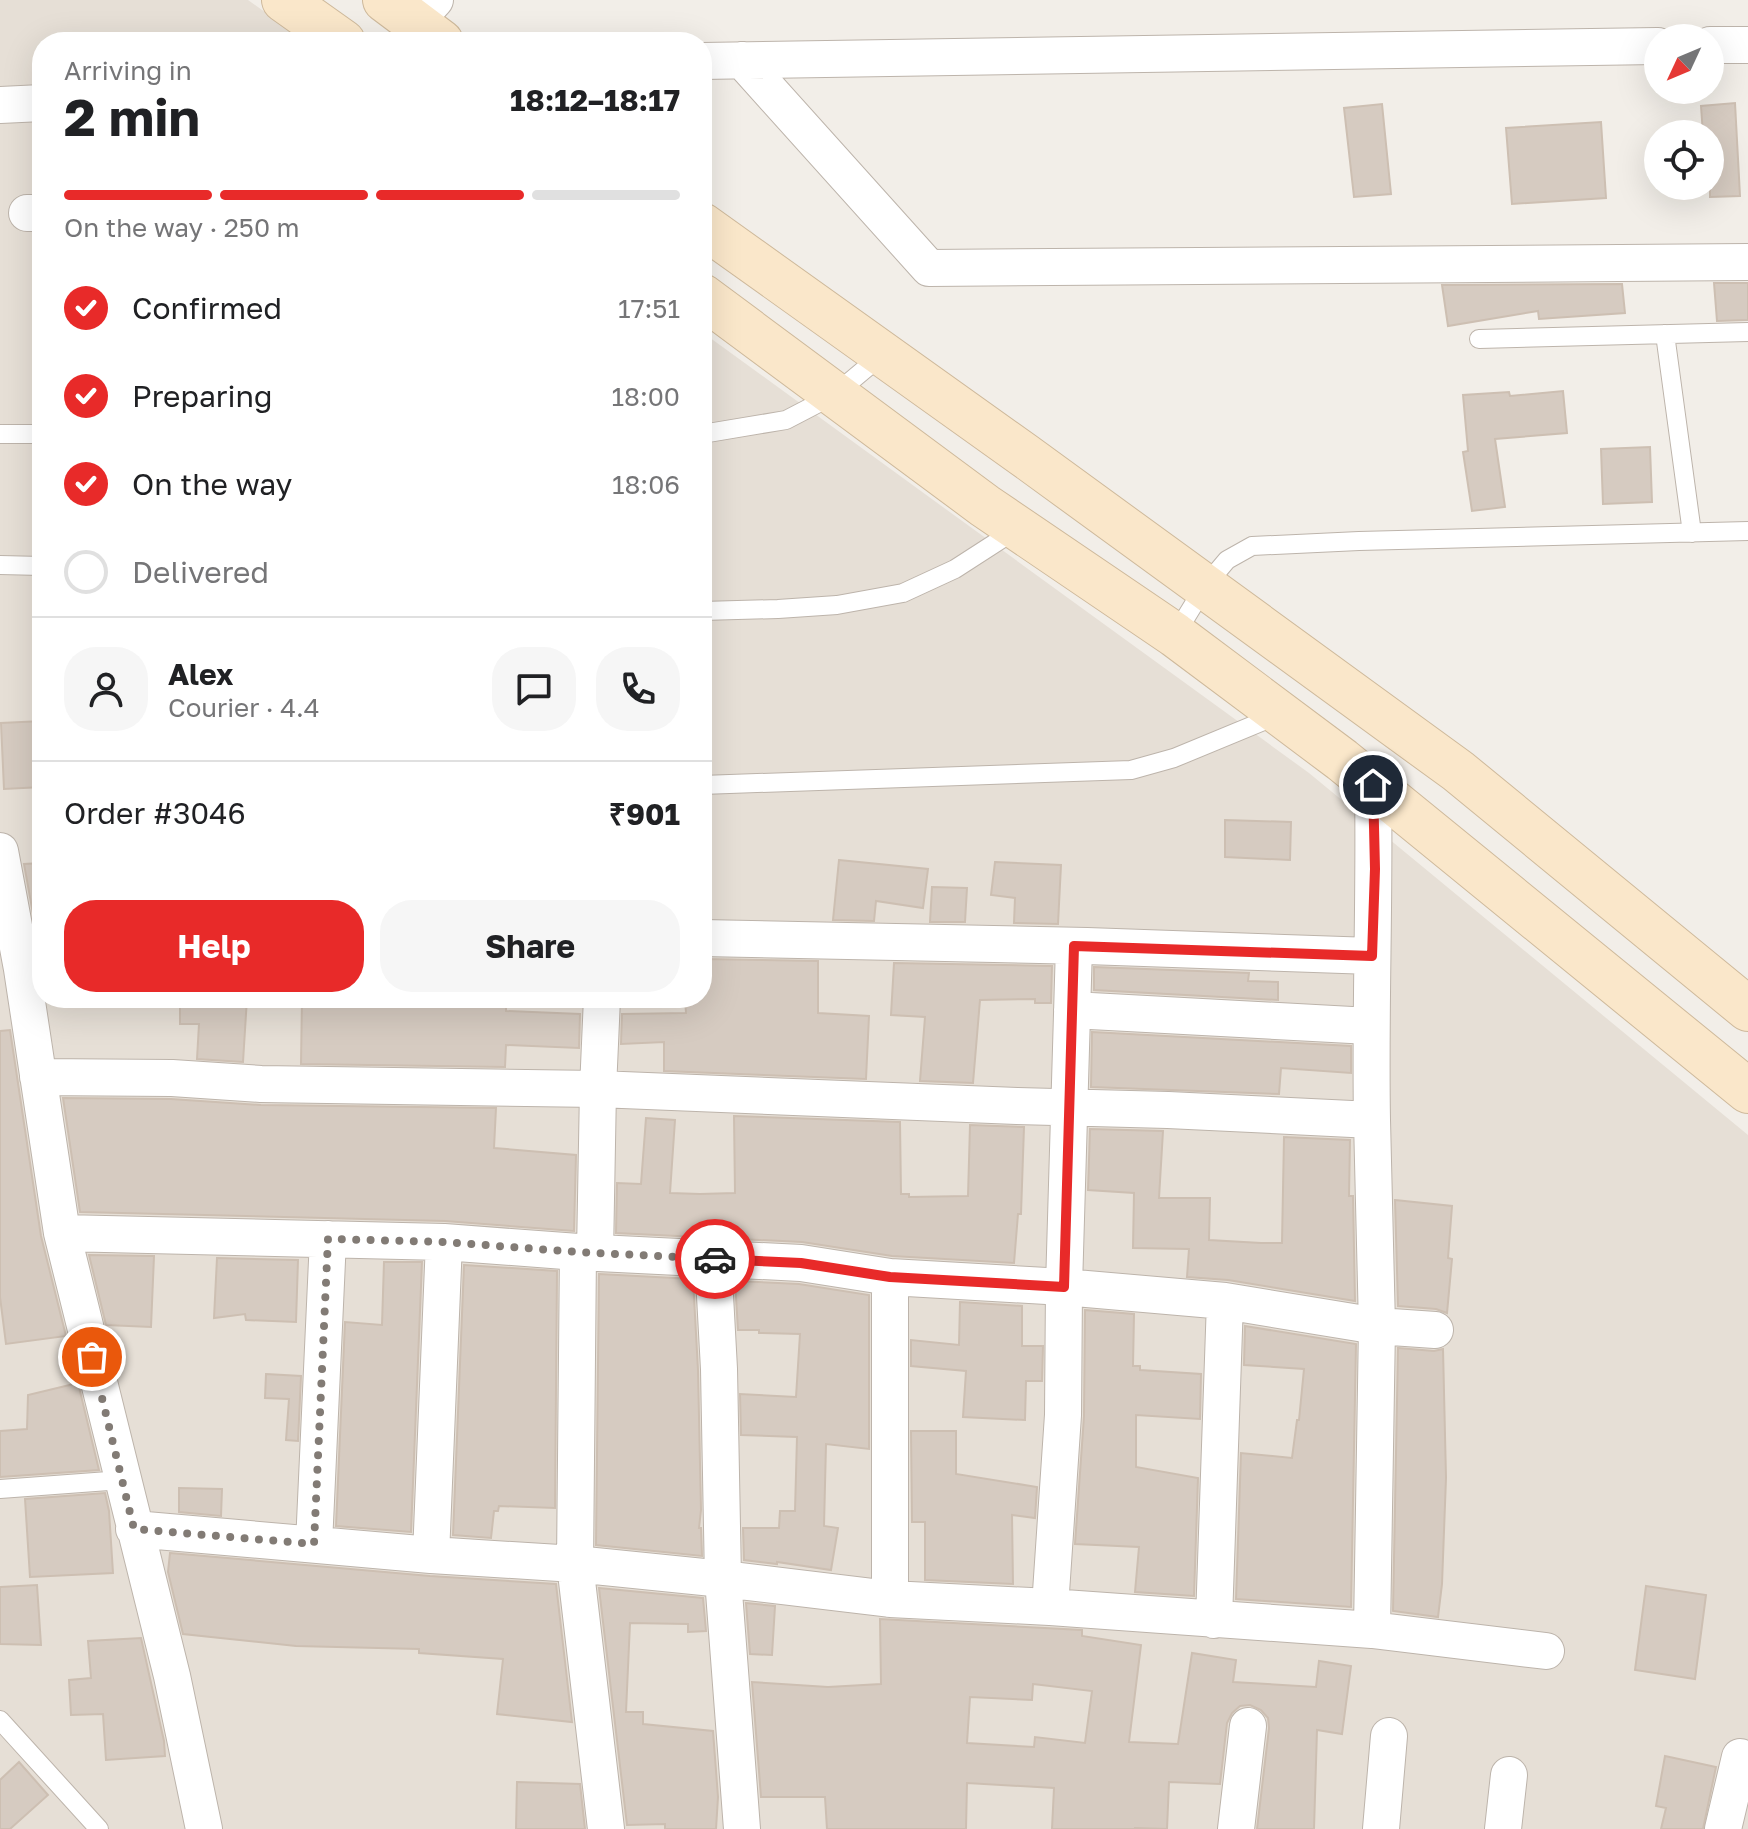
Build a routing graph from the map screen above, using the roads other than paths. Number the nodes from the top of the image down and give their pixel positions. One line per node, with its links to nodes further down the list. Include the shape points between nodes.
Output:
1 (284, 0): 2 (street)
2 (329, 32)
3 (1724, 45): 4 (street)
4 (1748, 45)
5 (1644, 46): 6 (street)
6 (742, 60): 7 (street); 11 (street, via 929,268)
7 (712, 61)
8 (32, 103): 9 (street)
9 (0, 105)
10 (712, 232): 16 (street)
11 (1748, 262)
12 (712, 304): 17 (street)
13 (1748, 332): 14 (lane)
14 (1665, 334): 15 (lane); 23 (lane)
15 (1479, 339)
16 (883, 354): 17 (lane); 26 (street)
17 (834, 395): 18 (lane, via 786,420); 21 (street)
18 (712, 432)
19 (0, 434): 20 (lane)
20 (32, 434)
21 (1017, 529): 27 (lane, via 955,569 903,593 837,605); 28 (street)
22 (1748, 531): 23 (lane)
23 (1692, 533): 26 (lane, via 1252,546 1227,560)
24 (0, 565): 25 (lane)
25 (32, 566)
26 (1205, 586): 28 (lane); 39 (street, via 1458,771)
27 (712, 611)
28 (1175, 635): 29 (street)
29 (1281, 714): 30 (lane, via 1131,770); 31 (street)
30 (712, 785)
31 (1373, 785): 36 (street); 44 (street)
32 (0, 851): 33 (street)
33 (27, 924): 37 (street)
34 (712, 938): 35 (street)
35 (1074, 946): 36 (street); 40 (street)
36 (1372, 956): 41 (street)
37 (11, 971): 42 (street)
38 (602, 1008): 43 (street)
39 (1748, 1009)
40 (1072, 1010): 41 (street); 45 (street)
41 (1370, 1026): 46 (street)
42 (38, 1077): 43 (street); 47 (street)
43 (598, 1089): 45 (street); 50 (street)
44 (1748, 1091)
45 (1068, 1108): 46 (street); 53 (street)
46 (1372, 1120): 55 (street)
47 (62, 1233): 48 (street); 57 (street)
48 (328, 1239): 49 (street); 60 (street)
49 (444, 1242): 50 (street); 61 (street)
50 (586, 1253): 51 (street); 62 (street)
51 (713, 1259): 52 (street, via 801,1263); 63 (street)
52 (890, 1277): 53 (street); 64 (street)
53 (1064, 1287): 54 (street); 65 (street, via 1063,1415)
54 (1225, 1301): 55 (street); 66 (street)
55 (1377, 1326): 56 (street); 67 (street)
56 (1435, 1330)
57 (122, 1480): 58 (lane); 59 (street)
58 (0, 1489)
59 (134, 1529): 60 (street); 75 (street)
60 (314, 1544): 61 (street)
61 (431, 1555): 62 (street)
62 (575, 1564): 63 (street); 76 (street)
63 (723, 1579): 64 (street); 77 (street)
64 (890, 1599): 65 (street)
65 (1050, 1607): 66 (street)
66 (1214, 1620): 67 (street)
67 (1372, 1630): 68 (street)
68 (1546, 1651)
69 (0, 1720): 74 (lane)
70 (1248, 1726): 78 (street)
71 (1389, 1736): 79 (street)
72 (1740, 1757): 81 (street)
73 (1509, 1775): 80 (street)
74 (99, 1829)
75 (204, 1829)
76 (606, 1829)
77 (742, 1829)
78 (1236, 1829)
79 (1381, 1829)
80 (1503, 1829)
81 (1723, 1829)

